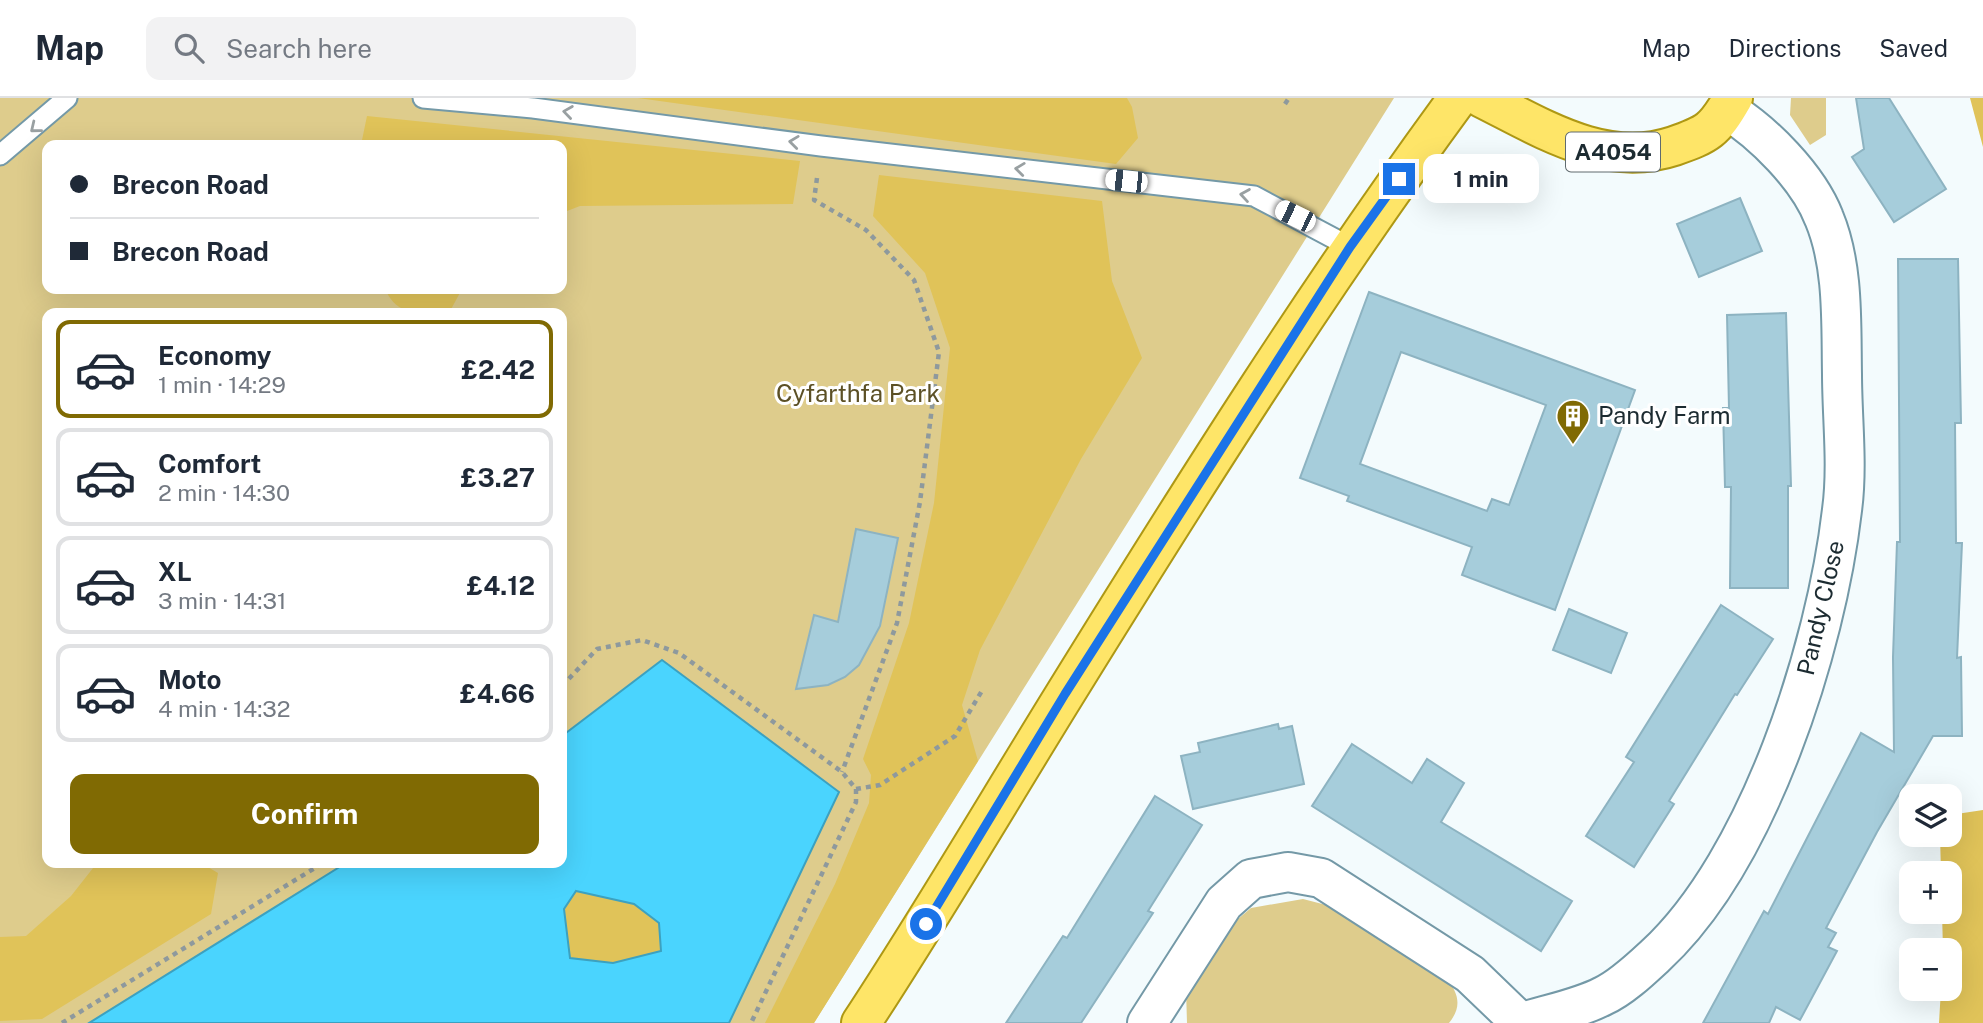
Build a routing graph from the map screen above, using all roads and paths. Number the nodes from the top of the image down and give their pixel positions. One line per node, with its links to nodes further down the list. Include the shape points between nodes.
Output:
1 (67, 98): 9 (lane, one-way to 9)
2 (423, 98): 8 (lane, one-way to 2)
3 (1289, 98): 6 (path)
4 (1458, 98): 10 (main road)
5 (1482, 98): 7 (main road, A4054, via 1557,136 1606,152 1655,152 1708,134)
6 (1285, 104)
7 (1730, 104): 20 (street, Pandy Close, via 1789,164 1813,198 1824,217 1840,279 1843,508 1825,612 1796,708 1759,802 1707,895 1656,956 1604,996)
8 (821, 146): 10 (lane, one-way to 8, via 1254,196); 13 (path, via 814,200 866,230 914,280 939,352 920,502 897,623)
9 (0, 155)
10 (1350, 247): 18 (main road)
11 (567, 681): 13 (path, via 597,649 642,640 679,653)
12 (983, 689): 14 (path, via 955,736 880,785)
13 (842, 772): 14 (path)
14 (856, 789): 17 (path, via 856,802 820,883)
15 (315, 868): 16 (path)
16 (62, 1023)
17 (751, 1023)
18 (861, 1023)
19 (1147, 1023): 20 (street, Pandy Close, via 1224,903 1251,878 1288,872 1321,878 1470,974)
20 (1521, 1023)

